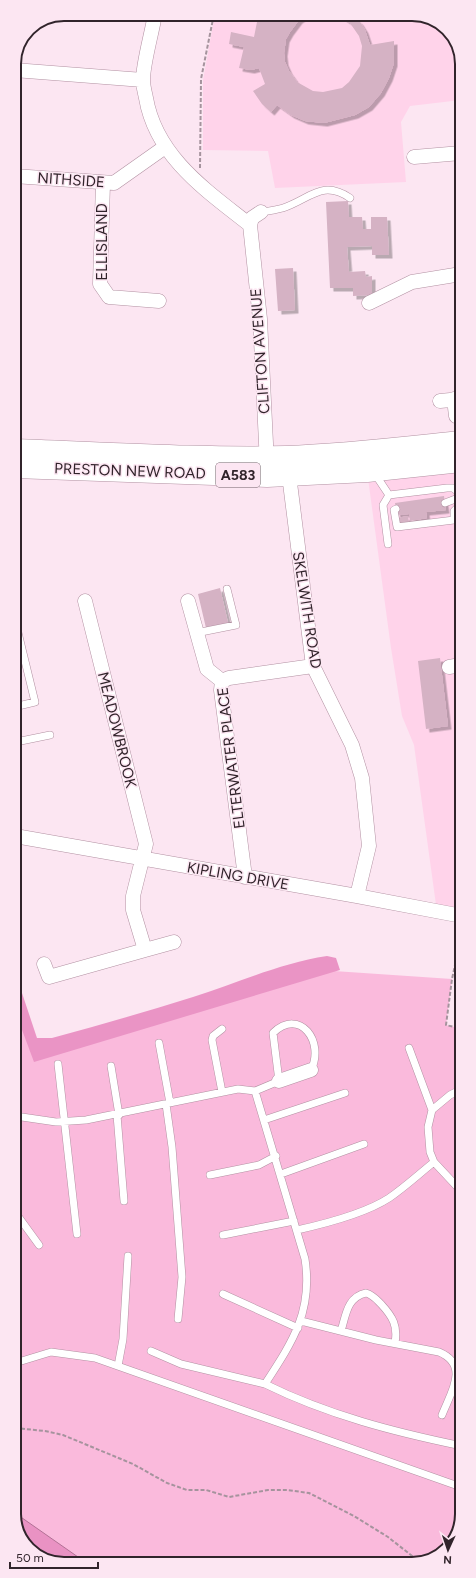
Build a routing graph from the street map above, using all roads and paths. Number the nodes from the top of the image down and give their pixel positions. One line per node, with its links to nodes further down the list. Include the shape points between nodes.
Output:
1 (154, 21): 4 (street)
2 (213, 21): 10 (path, via 201,79)
3 (21, 71): 4 (street)
4 (143, 80): 5 (street, via 148,110)
5 (165, 147): 9 (street, NITHSIDE, via 114,183); 10 (street)
6 (455, 154): 7 (street)
7 (414, 157)
8 (21, 177): 9 (street, NITHSIDE)
9 (103, 183): 15 (street, ELLISLAND, via 100,284 109,297)
10 (200, 185): 13 (street)
11 (350, 198): 12 (lane, via 340,191 326,190 284,208)
12 (261, 212): 13 (street, via 252,218)
13 (250, 225): 22 (street, CLIFTON AVENUE)
14 (455, 275): 16 (street, via 412,282)
15 (159, 301)
16 (369, 303)
17 (452, 400): 18 (street)
18 (455, 412)
19 (455, 443): 22 (highway, PRESTON NEW ROAD / A583)
20 (21, 450): 22 (highway, PRESTON NEW ROAD / A583)
21 (455, 462): 24 (highway, PRESTON NEW ROAD / A583)
22 (277, 466): 23 (highway, PRESTON NEW ROAD / A583); 24 (highway, PRESTON NEW ROAD / A583); 39 (street, SKELWITH ROAD)
23 (21, 467)
24 (373, 470): 28 (lane)
25 (455, 487): 26 (lane)
26 (446, 488): 27 (lane); 28 (lane)
27 (455, 490)
28 (389, 495): 33 (lane, via 383,504)
29 (455, 499): 30 (lane)
30 (445, 504)
31 (396, 509): 32 (lane, via 394,510 397,527 454,520)
32 (455, 510)
33 (388, 544)
34 (227, 589): 37 (lane, via 236,625)
35 (85, 601): 45 (street, MEADOWBROOK, via 146,844)
36 (188, 601): 37 (street, ELTERWATER PLACE)
37 (196, 633): 40 (street, ELTERWATER PLACE, via 207,669)
38 (21, 643): 41 (lane, via 36,702)
39 (313, 666): 40 (street); 47 (street, SKELWITH ROAD, via 352,745 362,778 369,846)
40 (222, 681): 46 (street, ELTERWATER PLACE, via 221,690)
41 (21, 705)
42 (50, 735): 43 (lane)
43 (21, 741)
44 (21, 837): 45 (street, KIPLING DRIVE)
45 (142, 859): 46 (street, KIPLING DRIVE); 50 (street, MEADOWBROOK, via 132,910)
46 (245, 877): 47 (street, KIPLING DRIVE)
47 (357, 896): 48 (street, KIPLING DRIVE)
48 (455, 915)
49 (170, 947): 50 (street)
50 (145, 950): 51 (street, via 49,977)
51 (44, 964)
52 (455, 965): 53 (path, via 446,1025)
53 (455, 1027)
54 (222, 1029): 62 (lane, via 212,1040)
55 (159, 1043): 65 (lane)
56 (409, 1048): 66 (lane)
57 (58, 1064): 70 (lane)
58 (111, 1066): 67 (lane)
59 (311, 1070): 60 (street); 60 (lane, via 316,1060 314,1040 304,1026 294,1023 281,1025 273,1033)
60 (279, 1081): 61 (lane)
61 (255, 1091): 62 (lane, via 238,1089); 69 (lane)
62 (222, 1092): 65 (lane)
63 (455, 1092): 66 (lane)
64 (345, 1093): 69 (lane)
65 (168, 1104): 67 (lane); 86 (lane, via 181,1270)
66 (432, 1110): 73 (lane, via 428,1127 430,1152)
67 (118, 1115): 70 (lane); 77 (lane)
68 (21, 1117): 70 (lane)
69 (264, 1120): 72 (lane)
70 (63, 1121): 81 (lane)
71 (364, 1144): 74 (lane)
72 (276, 1156): 74 (lane); 75 (lane, via 259,1165)
73 (434, 1162): 76 (lane); 80 (lane, via 376,1205 324,1224)
74 (281, 1174): 79 (lane)
75 (210, 1175)
76 (455, 1184)
77 (124, 1201)
78 (21, 1220): 83 (lane)
79 (294, 1221): 80 (lane); 82 (lane)
80 (297, 1230): 87 (lane, via 308,1279)
81 (76, 1234)
82 (223, 1235)
83 (39, 1245)
84 (128, 1256): 92 (lane, via 123,1339)
85 (223, 1294): 87 (lane)
86 (178, 1319)
87 (299, 1324): 88 (lane); 95 (lane)
88 (341, 1331): 89 (lane); 89 (lane, via 351,1301 355,1296 366,1293 376,1298 393,1318)
89 (395, 1343): 93 (lane, via 447,1355)
90 (151, 1351): 95 (lane, via 181,1364)
91 (21, 1361): 92 (lane, via 51,1352 95,1358)
92 (118, 1366): 99 (lane)
93 (455, 1368)
94 (455, 1380): 96 (lane)
95 (265, 1384): 98 (lane, via 342,1416 404,1434)
96 (442, 1415)
97 (21, 1429): 100 (path, via 63,1435 187,1490 206,1490 229,1497 268,1490 309,1493 354,1516 388,1537)
98 (455, 1445)
99 (455, 1485)
100 (413, 1557)

